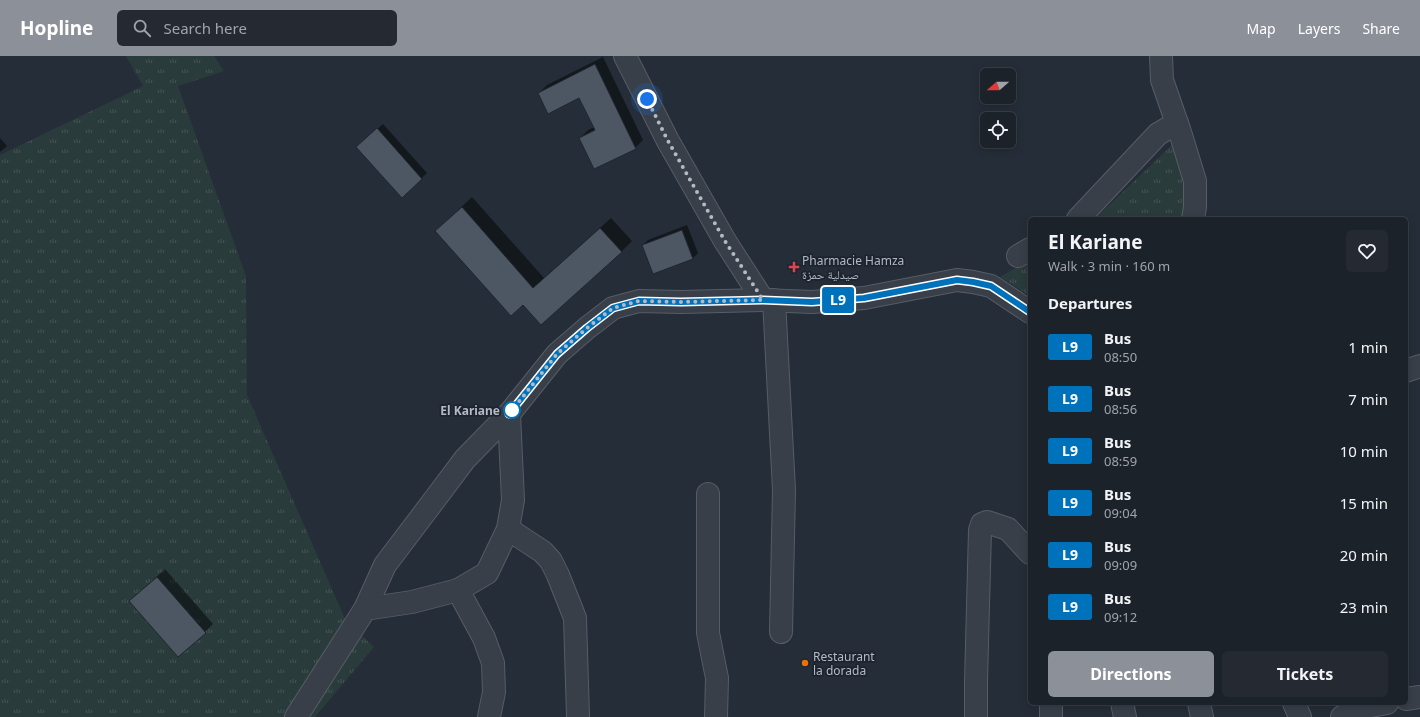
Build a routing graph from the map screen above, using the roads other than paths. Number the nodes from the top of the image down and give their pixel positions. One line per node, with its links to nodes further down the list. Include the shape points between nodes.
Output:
1 (625, 56): 6 (street, via 668,141 725,241)
2 (1161, 56): 3 (street, via 1162,80)
3 (1177, 123): 4 (street, via 1158,134); 5 (street, via 1195,181)
4 (1080, 217)
5 (1193, 217)
6 (768, 300): 7 (street, via 812,302 864,298 957,280 991,286); 10 (street, via 639,301 613,308 557,354); 16 (street, via 784,490)
7 (1028, 311)
8 (1420, 366): 9 (street)
9 (1408, 370)
10 (509, 414): 12 (street, via 513,500); 15 (street, via 465,460 385,565)
11 (708, 494): 27 (street, via 708,633 717,678)
12 (508, 529): 14 (street, via 487,573); 26 (street, via 543,552 551,561 575,618)
13 (1028, 551): 28 (street, via 1008,529 987,522 982,524)
14 (458, 590): 15 (street, via 412,602); 25 (street, via 484,638 493,663 494,692)
15 (365, 609): 24 (street)
16 (781, 632)
17 (1420, 697): 18 (street)
18 (1408, 699)
19 (1051, 705): 29 (street)
20 (1122, 705): 30 (street)
21 (1199, 705): 31 (street)
22 (1295, 705): 32 (street)
23 (1376, 705): 33 (street, via 1360,708)
24 (296, 717)
25 (489, 717)
26 (578, 717)
27 (716, 717)
28 (976, 717)
29 (1051, 717)
30 (1125, 717)
31 (1202, 717)
32 (1300, 717)
33 (1342, 717)

